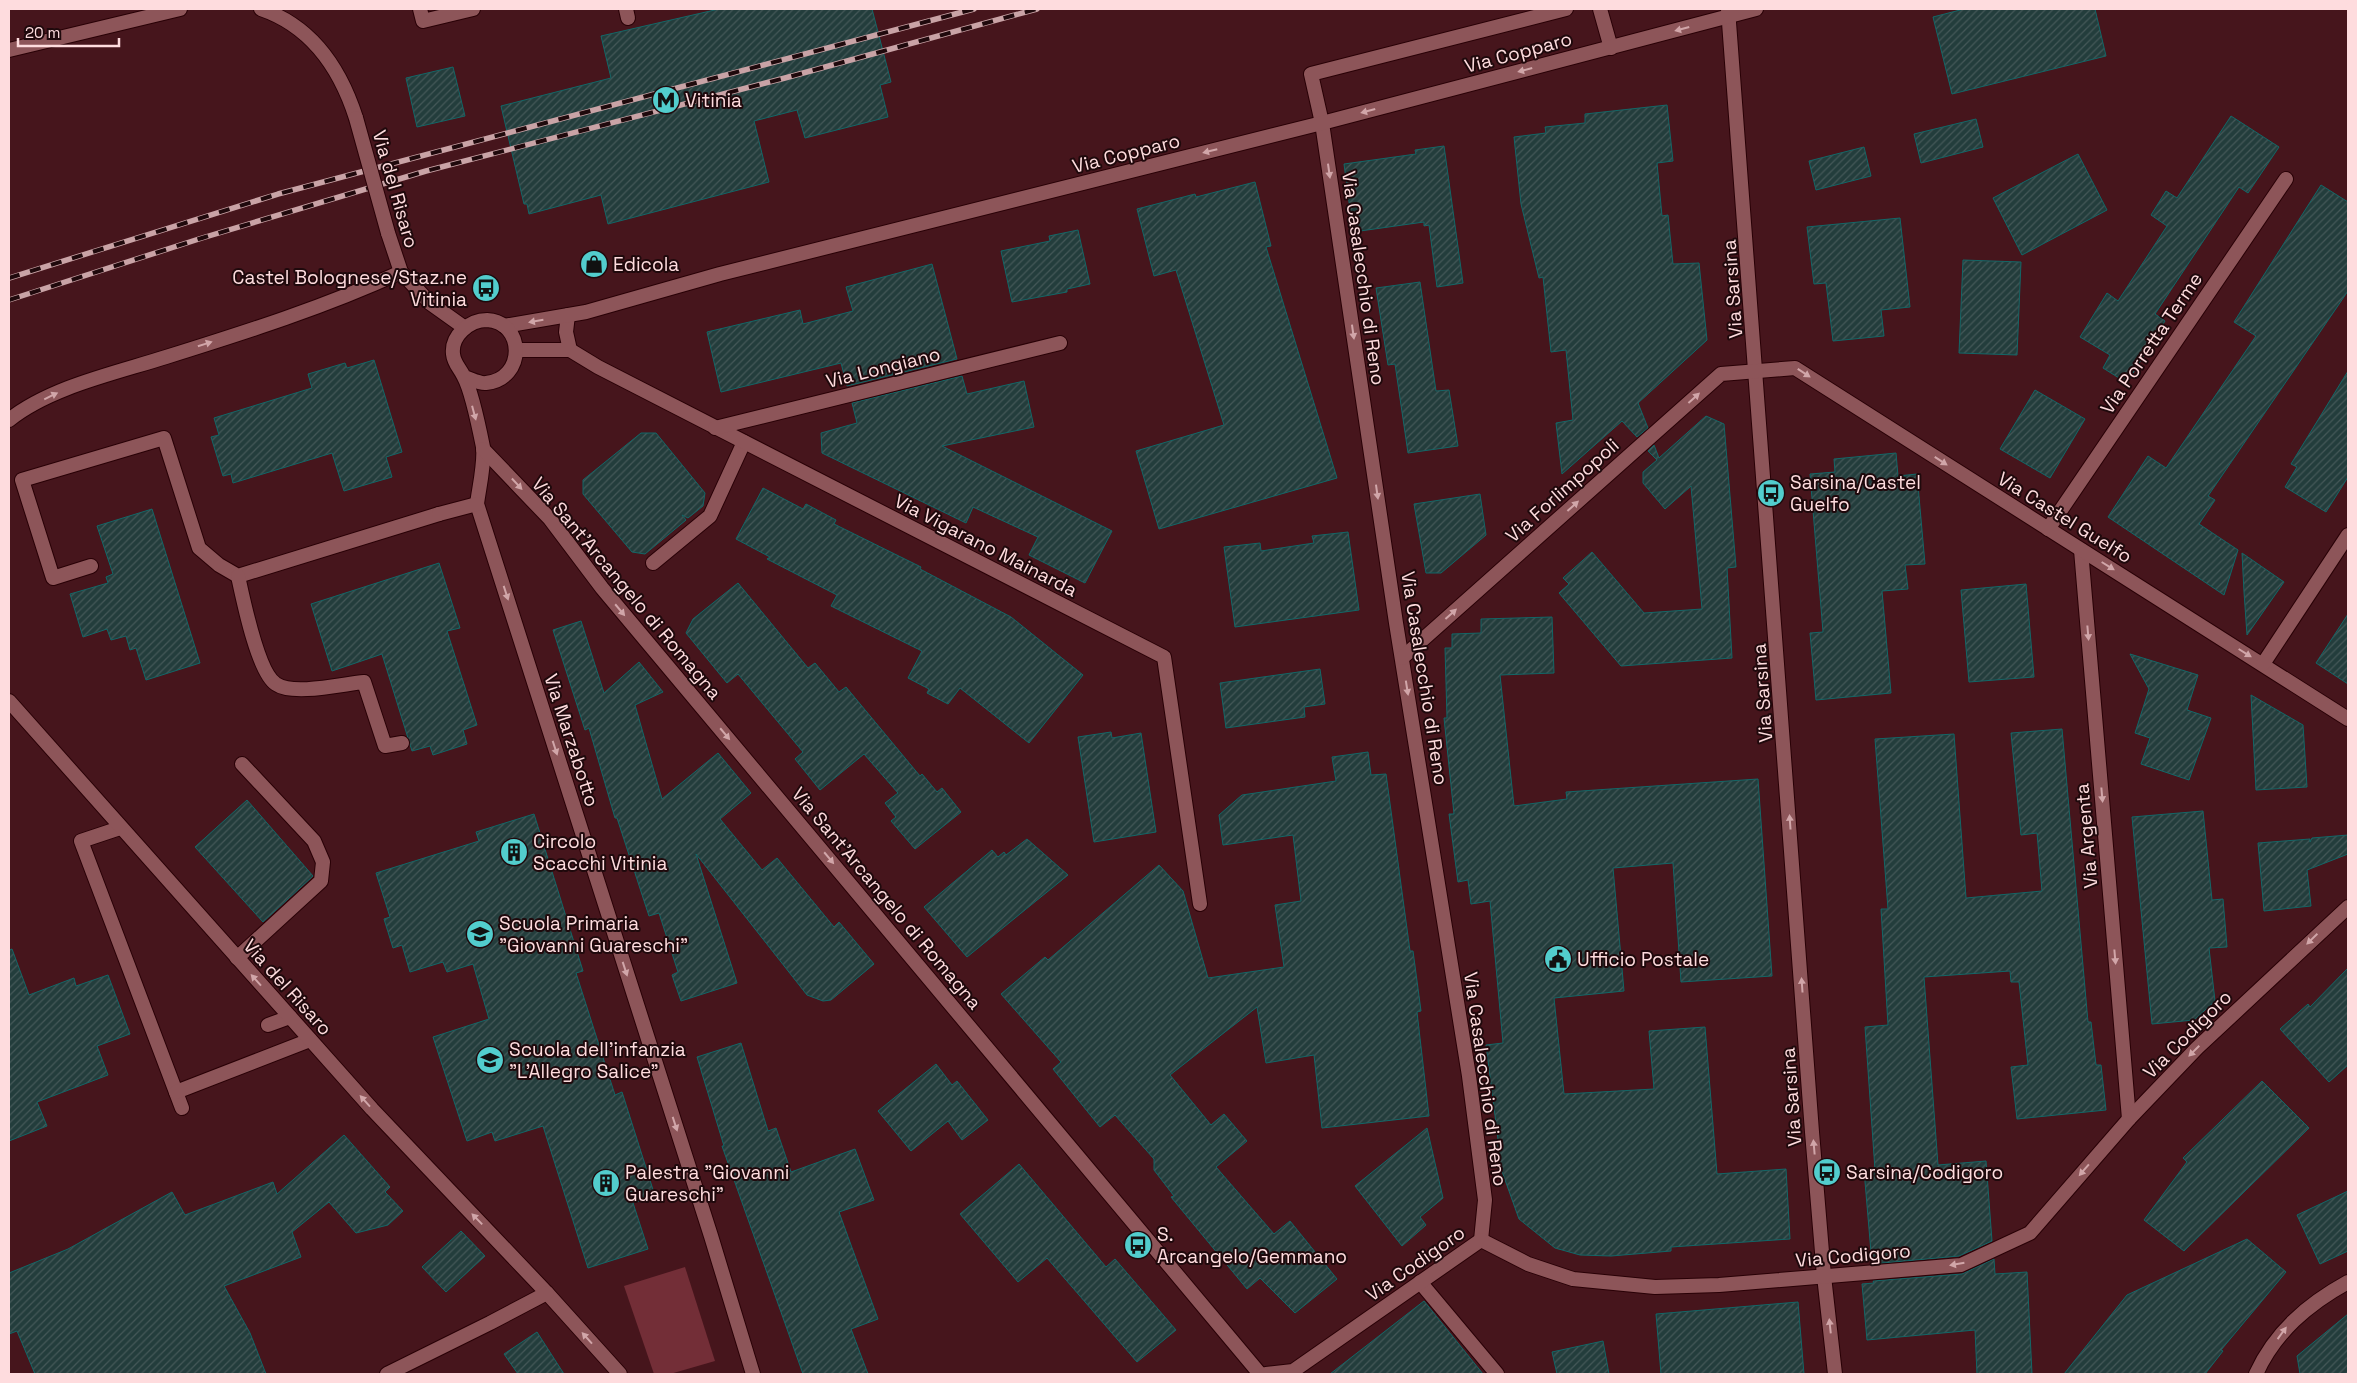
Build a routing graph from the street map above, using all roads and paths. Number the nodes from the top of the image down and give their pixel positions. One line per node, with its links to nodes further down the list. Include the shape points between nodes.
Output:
1 (180, 9): 10 (street)
2 (260, 9): 13 (street, Via del Risaro, bridge, via 286,19 312,39 342,81)
3 (420, 9): 4 (street, via 423,21)
4 (474, 9)
5 (1566, 9): 11 (street, Via Casalecchio di Reno, via 1311,74)
6 (1600, 9): 9 (street)
7 (1756, 9): 8 (street, Via Copparo)
8 (1729, 12): 9 (street, Via Copparo, one-way to 9); 20 (street, Via Sarsina)
9 (1611, 48): 11 (street, Via Copparo, one-way to 11)
10 (9, 50)
11 (1322, 123): 14 (street, Via Copparo, one-way to 14); 33 (street, Via Casalecchio di Reno, one-way to 33)
12 (2286, 179): 27 (street, Via Porretta Terme)
13 (401, 272): 16 (street, via 430,303); 22 (street, Via del Risaro, one-way to 13, via 18,412 60,392 314,308)
14 (568, 315): 15 (street, Via Copparo, one-way to 15); 19 (street, via 566,332)
15 (504, 326): 16 (street, via 488,320); 18 (street, via 513,337)
16 (465, 328): 21 (street, via 458,333 453,352 456,366)
17 (1060, 342): 23 (street, Via Longiano)
18 (516, 350): 19 (street); 21 (street, via 513,366 504,377 485,383)
19 (570, 350): 23 (street, Via Vigarano Mainarda)
20 (1757, 370): 27 (street, Via Castel Guelfo, one-way to 27, via 1795,368); 33 (street, Via Forlimpopoli, one-way to 20, via 1721,374); 50 (street, Via Sarsina, one-way to 20)
21 (464, 377): 25 (street, one-way to 25)
22 (9, 420)
23 (715, 428): 24 (street, Via Vigarano Mainarda)
24 (744, 442): 30 (street, via 710,516); 40 (street, Via Vigarano Mainarda, via 1164,657)
25 (483, 449): 26 (street); 57 (street, Via Sant'Arcangelo di Romagna, one-way to 57, via 550,520 602,588)
26 (477, 504): 32 (street); 56 (street, Via Marzabotto, one-way to 56)
27 (2048, 529): 29 (street, Via Castel Guelfo)
28 (2348, 535): 34 (street)
29 (2081, 550): 34 (street, Via Castel Guelfo, one-way to 34); 48 (street, Via Argenta, one-way to 48)
30 (653, 562)
31 (91, 566): 32 (street, via 53,578 22,480 164,438 199,548)
32 (238, 576): 37 (street, via 265,673 276,685 296,690 364,682 385,746)
33 (1402, 658): 49 (street, Via Casalecchio di Reno, one-way to 49, via 1479,1150 1485,1200)
34 (2263, 664): 36 (street, Via Castel Guelfo)
35 (9, 701): 39 (street, Via del Risaro)
36 (2348, 719)
37 (402, 743)
38 (242, 764): 42 (street, via 314,841 323,862 321,881)
39 (120, 828): 42 (street, Via del Risaro); 46 (street, via 81,841)
40 (1200, 904)
41 (2348, 907): 48 (street, Via Codigoro, one-way to 48, via 2197,1048)
42 (237, 958): 43 (street, Via del Risaro, one-way to 42)
43 (290, 1017): 44 (street); 45 (street, Via del Risaro)
44 (268, 1026)
45 (310, 1040): 46 (street); 53 (street, Via del Risaro, one-way to 45)
46 (176, 1092): 47 (street)
47 (182, 1108)
48 (2129, 1119): 50 (street, Via Codigoro, one-way to 50, via 2030,1233 1961,1264)
49 (1481, 1240): 50 (street, Via Codigoro, via 1528,1264 1573,1278 1618,1285 1719,1285); 51 (street, Via Codigoro)
50 (1824, 1276): 60 (street, Via Sarsina, one-way to 50)
51 (1420, 1282): 58 (street, Via Codigoro, via 1293,1371); 59 (street)
52 (2348, 1282): 61 (street, one-way to 52, via 2262,1360 2289,1324 2318,1299)
53 (546, 1292): 54 (street); 55 (street, Via del Risaro, one-way to 53)
54 (387, 1374)
55 (620, 1374)
56 (752, 1374)
57 (1260, 1374)
58 (1266, 1374)
59 (1497, 1374)
60 (1835, 1374)
61 (2256, 1374)

